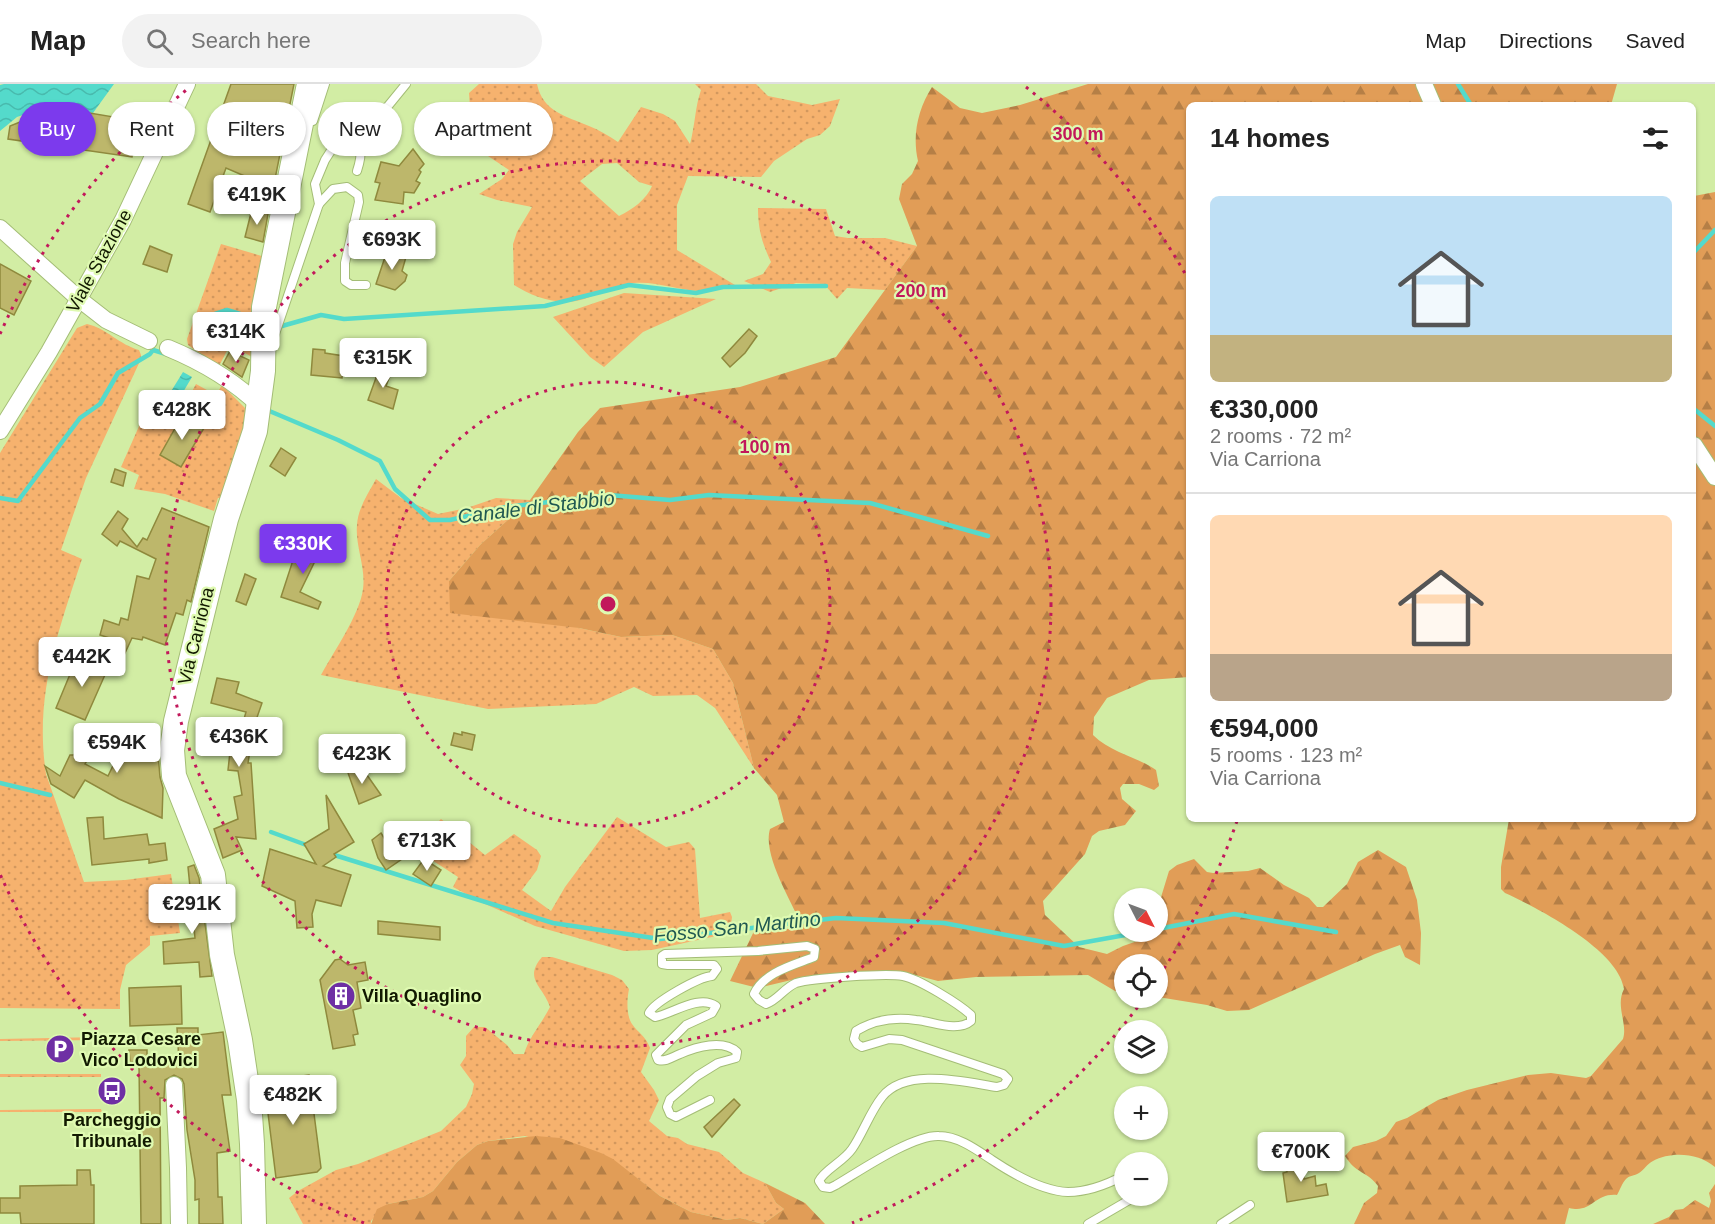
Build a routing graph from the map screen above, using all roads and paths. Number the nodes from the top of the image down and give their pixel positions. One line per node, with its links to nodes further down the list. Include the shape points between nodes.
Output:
1 (187, 84): 15 (street, Viale Stazione, via 123,220)
2 (309, 84): 11 (main road, Via Carriona)
3 (325, 84): 11 (lane)
4 (406, 84): 6 (lane)
5 (1424, 84): 7 (street)
6 (391, 102)
7 (1432, 102)
8 (328, 156): 12 (lane, via 315,184)
9 (361, 156): 10 (lane)
10 (357, 171)
11 (289, 185): 18 (main road, Via Carriona, via 264,307)
12 (319, 204): 14 (lane, via 333,189 347,187 358,195 345,281); 18 (lane)
13 (0, 228): 15 (street)
14 (366, 285)
15 (79, 298): 16 (street, via 106,320); 20 (street, Viale Stazione)
16 (149, 340)
17 (168, 348): 19 (street, via 206,366)
18 (263, 371): 19 (main road, Via Carriona)
19 (260, 406): 29 (main road, Via Carriona, via 225,523 172,750 174,776 213,874 222,955 249,1100)
20 (0, 430)
21 (1696, 447): 22 (street)
22 (1715, 477)
23 (174, 1085): 28 (street)
24 (710, 1100): 25 (lane, via 676,1117 667,1107 670,1099 697,1076 724,1060 736,1058 737,1052 716,1044 664,1062 656,1055 686,1025 712,1013 716,1006 681,1006 655,1017 649,1013 652,1006 712,976 717,969 708,964 662,964 662,956 807,946 815,949 814,957 758,985 754,994 759,1000 766,1004 796,984 812,980 904,976 965,1009 971,1022 961,1026 914,1019 869,1023 856,1031 857,1044 862,1047 889,1039 902,1040 1008,1079 997,1087 947,1079 905,1080 891,1088 881,1097 849,1153 822,1174 819,1181 823,1187 836,1185 921,1138 940,1136 971,1146 1003,1168 1043,1186 1082,1191)
25 (1114, 1180)
26 (1250, 1205): 31 (lane)
27 (1119, 1206): 30 (lane)
28 (179, 1224)
29 (254, 1224)
30 (1088, 1224)
31 (1221, 1224)

